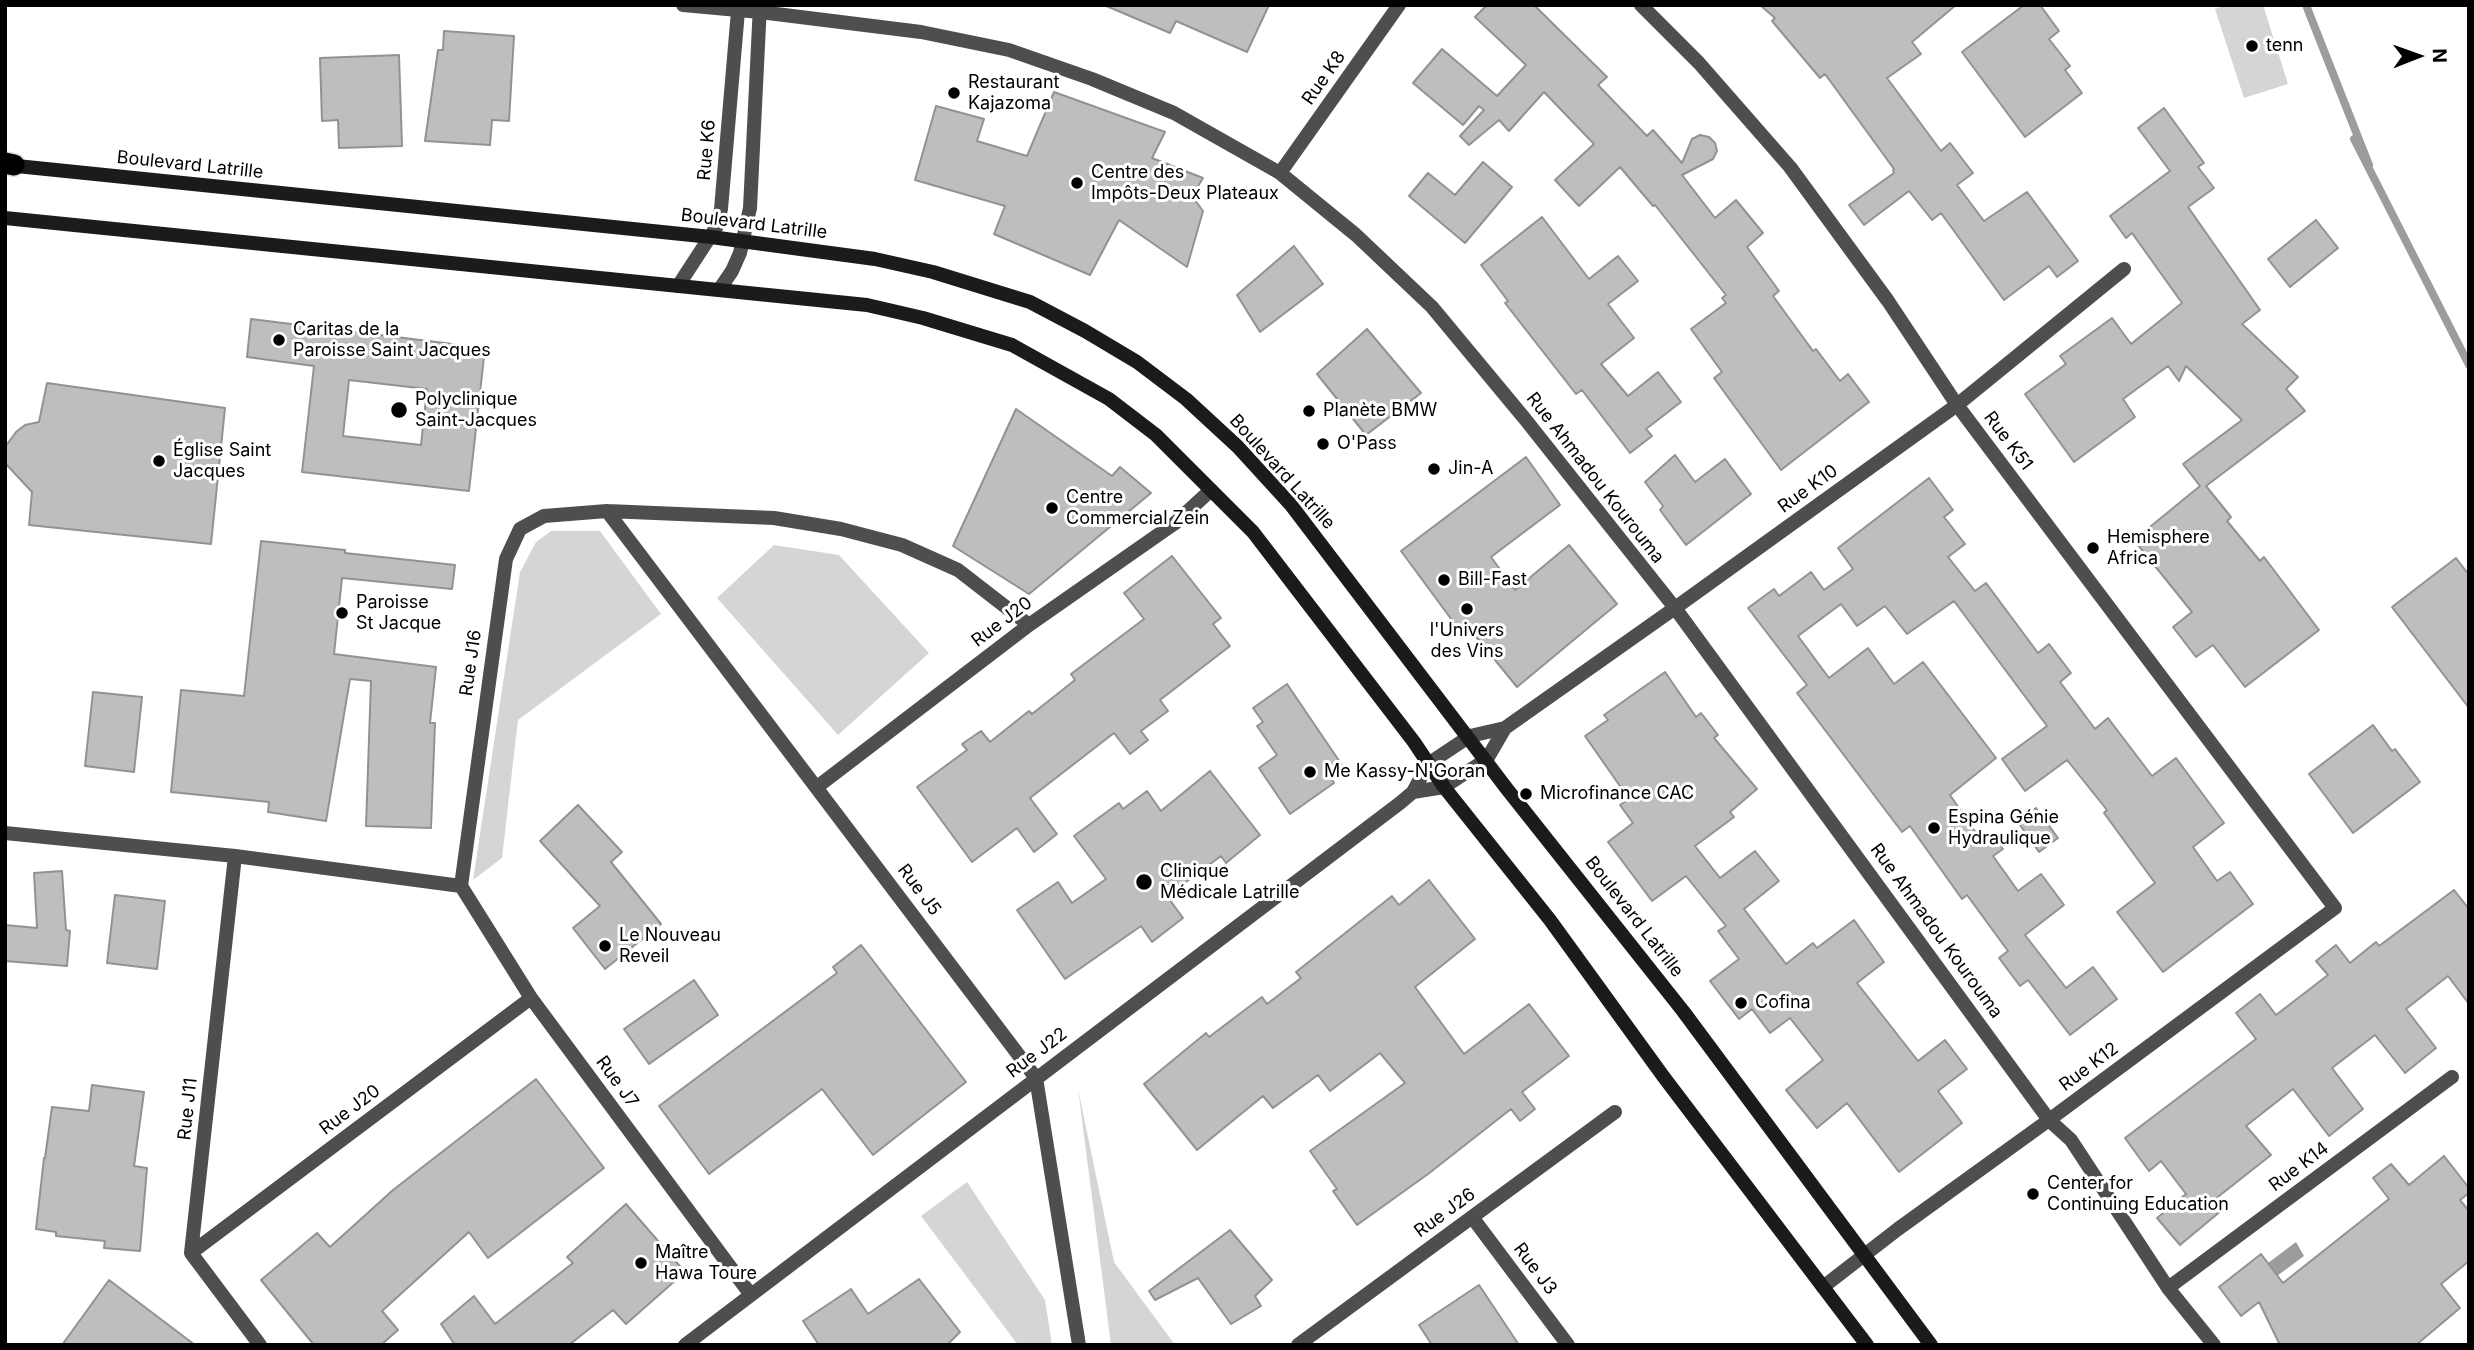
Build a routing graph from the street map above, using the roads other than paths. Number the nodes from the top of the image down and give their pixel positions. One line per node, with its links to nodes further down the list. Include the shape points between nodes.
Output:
1 (683, 5): 4 (street, Rue Ahmadou Kourouma)
2 (1399, 5): 7 (street, Rue K8)
3 (1641, 5): 14 (street, Rue K51, via 1699,62 1790,167)
4 (739, 8): 5 (street, Rue Ahmadou Kourouma); 9 (street, Rue K6, via 721,208)
5 (760, 9): 7 (street, Rue Ahmadou Kourouma, via 1009,50 1174,113); 10 (street, via 750,208)
6 (8, 164): 9 (main road, Boulevard Latrille)
7 (1280, 173): 17 (street, Rue Ahmadou Kourouma, via 1356,235 1432,307)
8 (5, 218): 12 (main road)
9 (711, 237): 10 (main road, Boulevard Latrille); 12 (street, Rue K6)
10 (744, 242): 13 (street); 20 (main road, Boulevard Latrille, via 875,259 976,284 1030,302 1137,362 1238,447 1292,505)
11 (2124, 269): 14 (street, Rue K10)
12 (678, 286): 13 (main road)
13 (719, 290): 15 (main road, via 867,305 1012,345 1108,399 1156,435)
14 (1957, 405): 17 (street, Rue K10); 29 (street, Rue K51)
15 (1211, 490): 18 (street, Rue J20, via 1175,523); 22 (main road, via 1253,532)
16 (607, 511): 18 (street, Rue J16, via 774,518 902,544 958,570); 23 (street, Rue J5); 28 (street, Rue J16, via 544,516 520,529 506,559)
17 (1675, 608): 19 (street, Rue K10); 34 (street, Rue Ahmadou Kourouma)
18 (1029, 625): 23 (street, Rue J20)
19 (1505, 728): 20 (street, Rue J22); 21 (street, Rue J22)
20 (1470, 736): 21 (main road, Boulevard Latrille); 22 (street, Rue J22)
21 (1487, 759): 24 (street, Rue J22); 37 (main road, Boulevard Latrille)
22 (1428, 764): 24 (main road); 25 (street, Rue J22)
23 (817, 787): 32 (street, Rue J5)
24 (1444, 787): 25 (street, Rue J22); 38 (main road, via 1550,920)
25 (1413, 793): 32 (street, Rue J22)
26 (5, 832): 27 (street)
27 (235, 856): 28 (street); 36 (street, Rue J11)
28 (461, 886): 30 (street, Rue J7)
29 (2335, 908): 34 (street, Rue K12)
30 (531, 998): 36 (street, Rue J20); 40 (street, Rue J7)
31 (2452, 1077): 39 (street, Rue K14)
32 (1036, 1078): 40 (street, Rue J22); 43 (street, Rue J5)
33 (1615, 1112): 35 (street, Rue J26)
34 (2049, 1120): 37 (street, Rue K12); 39 (street, Rue Ahmadou Kourouma, via 2071,1140)
35 (1472, 1217): 44 (street, Rue J26); 45 (street, Rue J3)
36 (191, 1253): 41 (street)
37 (1864, 1254): 38 (street, Rue K12); 47 (main road, Boulevard Latrille)
38 (1823, 1287): 46 (main road)
39 (2168, 1288): 48 (street, Rue Ahmadou Kourouma)
40 (751, 1295): 42 (street, Rue J22)
41 (260, 1345)
42 (685, 1345)
43 (1079, 1345)
44 (1298, 1345)
45 (1568, 1345)
46 (1867, 1345)
47 (1931, 1345)
48 (2214, 1345)

